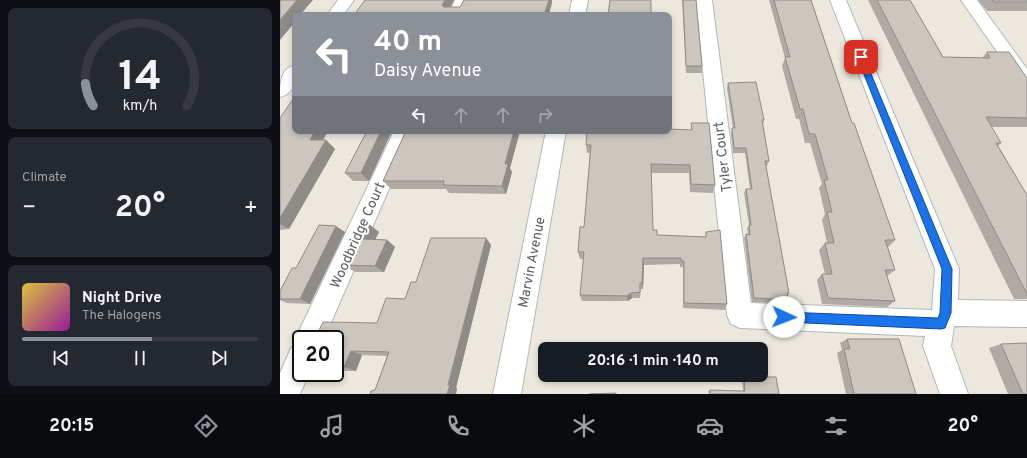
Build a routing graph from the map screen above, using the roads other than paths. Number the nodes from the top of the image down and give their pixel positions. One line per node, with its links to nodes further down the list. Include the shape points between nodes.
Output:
1 (346, 0): 7 (street)
2 (463, 0): 8 (street)
3 (580, 0): 9 (street)
4 (704, 0): 16 (street, Tyler Court, via 740,315)
5 (838, 0): 16 (street, via 947,269)
6 (969, 0): 11 (street)
7 (337, 12)
8 (457, 12)
9 (578, 12)
10 (292, 74): 12 (street)
11 (1027, 82)
12 (280, 92)
13 (403, 134): 17 (street, Woodbridge Court)
14 (555, 134): 20 (street, Marvin Avenue)
15 (1027, 314): 16 (street)
16 (943, 319): 21 (street, via 937,346)
17 (314, 330)
18 (292, 378): 19 (street)
19 (285, 394)
20 (507, 394)
21 (954, 394)

